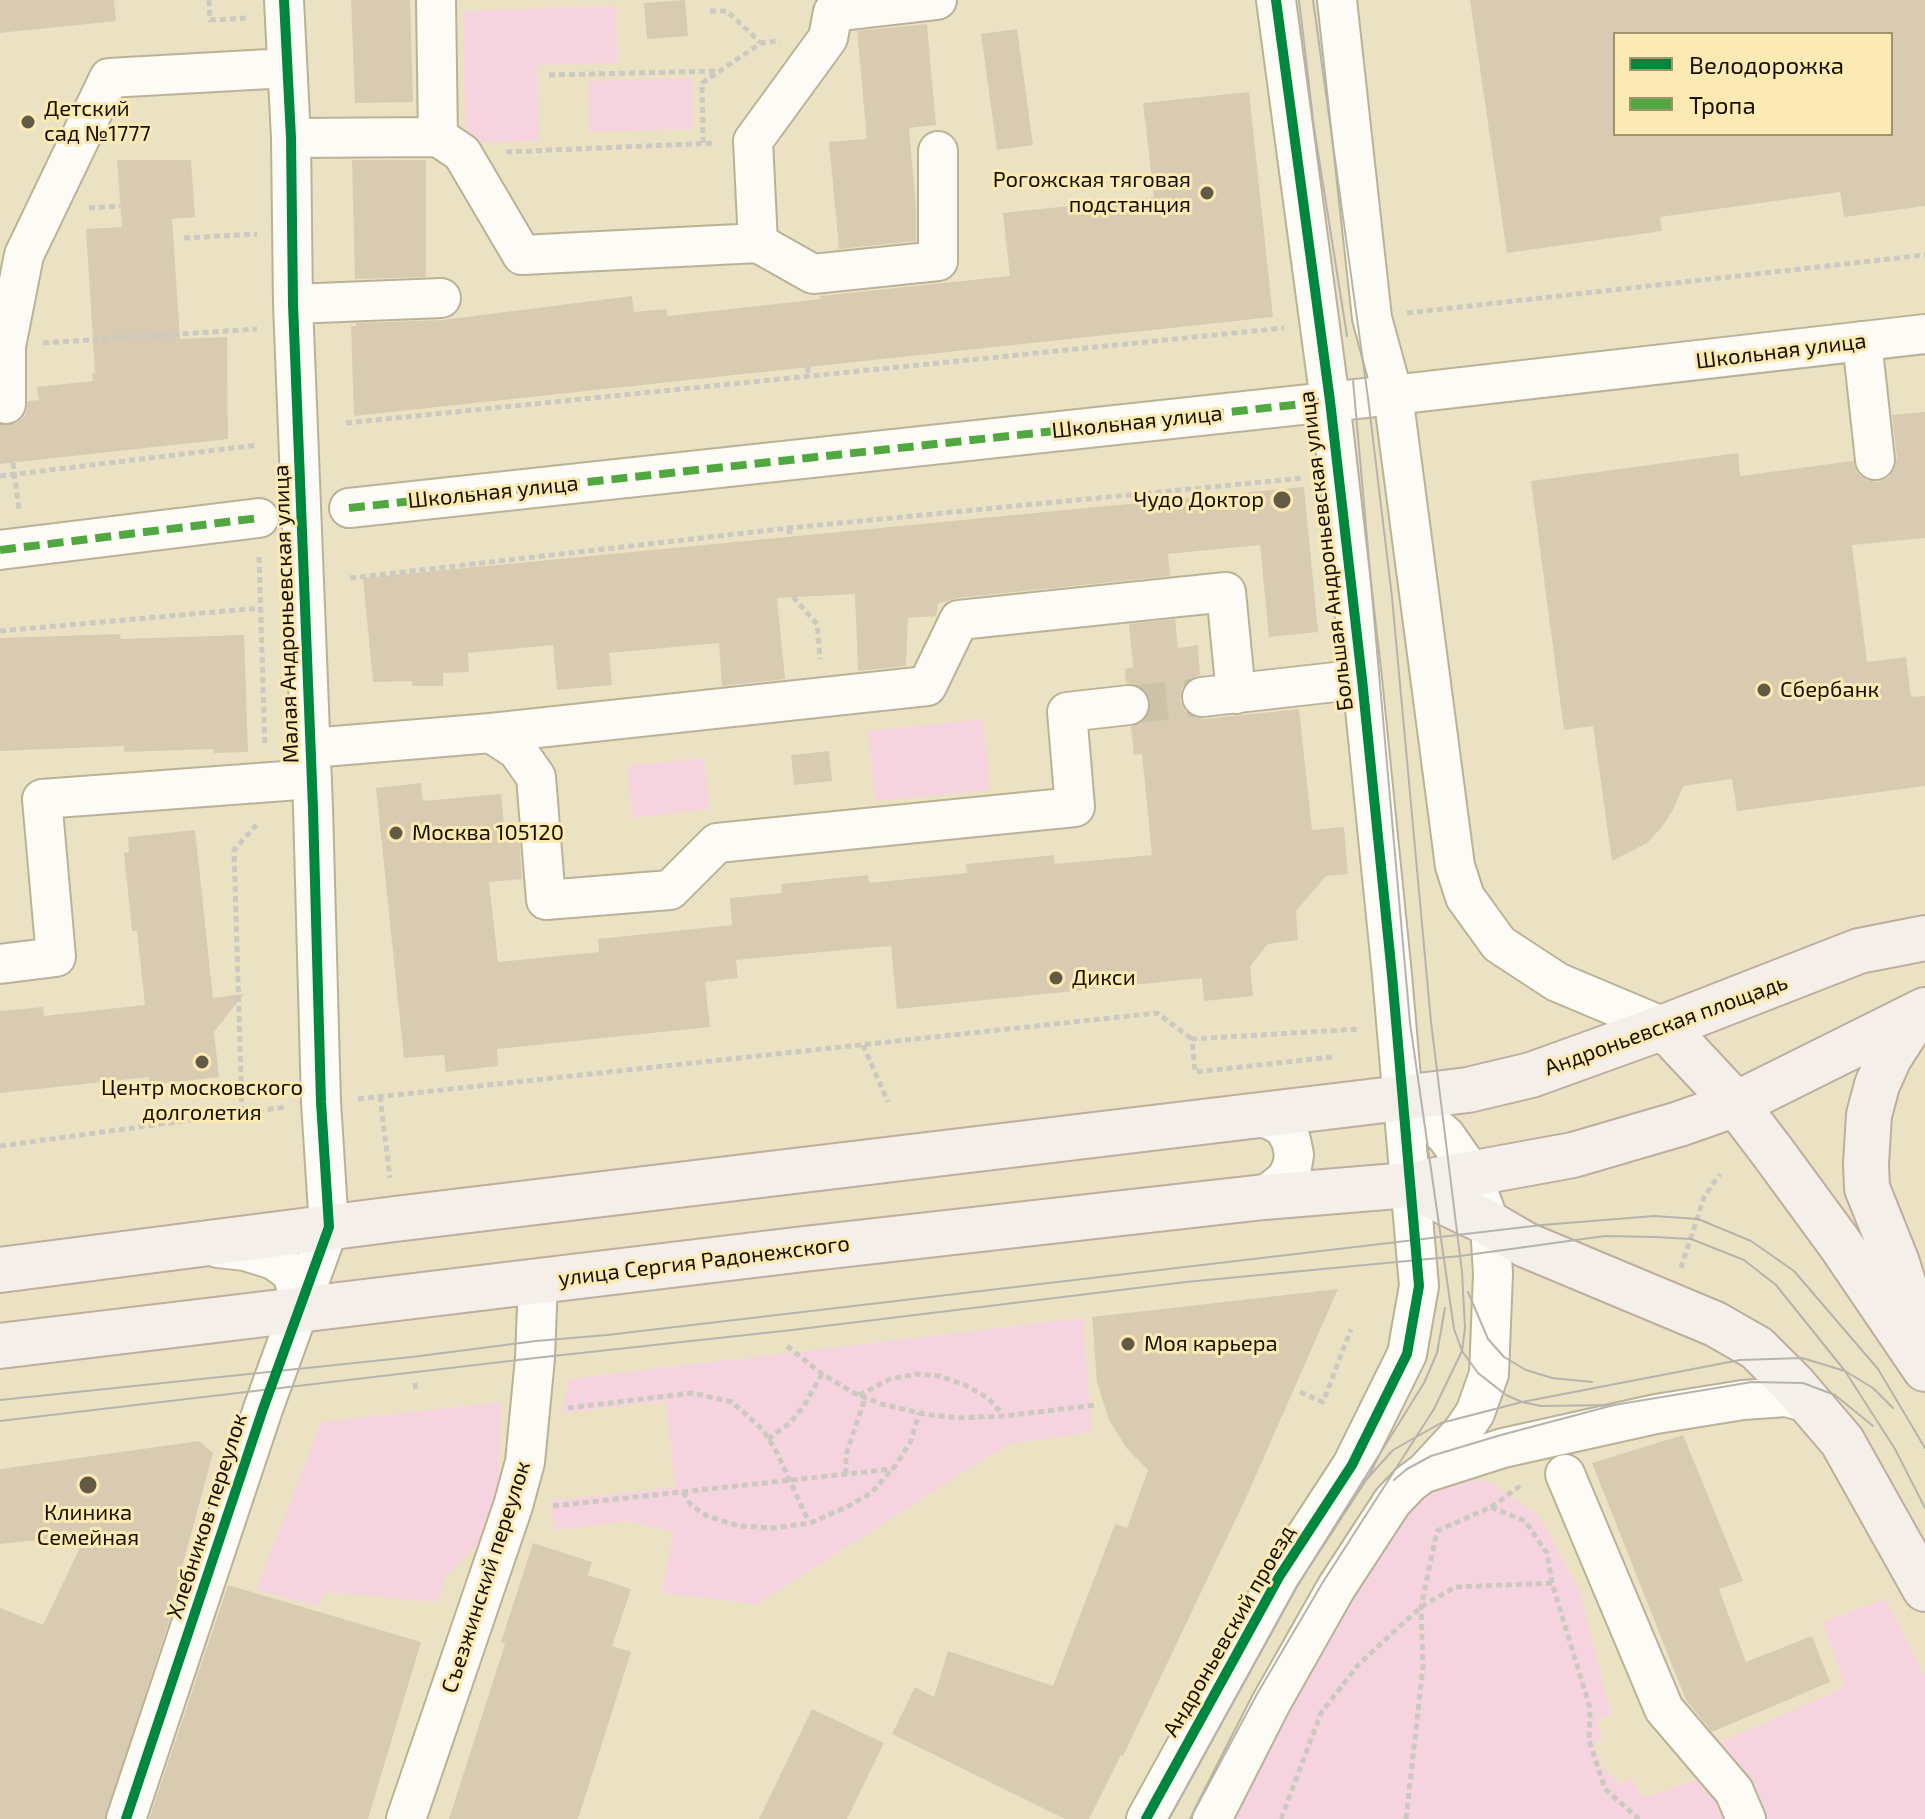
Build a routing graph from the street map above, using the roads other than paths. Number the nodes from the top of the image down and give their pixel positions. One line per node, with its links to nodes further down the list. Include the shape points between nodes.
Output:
1 (436, 0): 9 (street)
2 (937, 0): 6 (street)
3 (1276, 0): 17 (street, Большая Андроньевская улица)
4 (1337, 0): 16 (street, via 1372,318)
5 (272, 9): 7 (street, Малая Андроньевская улица)
6 (831, 17): 11 (street, via 753,141)
7 (287, 68): 8 (street, Малая Андроньевская улица); 18 (street, via 109,78 24,255 6,346)
8 (291, 138): 9 (street); 13 (street, Малая Андроньевская улица)
9 (450, 145): 11 (street, via 522,255)
10 (938, 151): 11 (street, via 938,261 813,274)
11 (758, 243)
12 (441, 298): 13 (street)
13 (279, 316): 26 (street, Малая Андроньевская улица)
14 (1925, 334): 15 (street, Школьная улица)
15 (1862, 341): 16 (street, Школьная улица); 19 (street)
16 (1393, 395): 17 (street, Школьная улица); 32 (street, via 1455,866 1465,897 1499,944 1520,960 1557,982)
17 (1330, 401): 20 (street, Школьная улица); 23 (street, Большая Андроньевская улица)
18 (6, 404)
19 (1875, 460)
20 (349, 508)
21 (259, 518): 22 (street)
22 (11, 548)
23 (1362, 679): 25 (street, via 1219,695 1226,592 959,620 927,686); 33 (street, Большая Андроньевская улица)
24 (1129, 705): 25 (street, via 1067,712 1075,807 717,843 670,890 546,900 536,777 517,750)
25 (491, 733): 26 (street)
26 (312, 764): 30 (street, via 266,783 42,799 56,957); 40 (street, Малая Андроньевская улица)
27 (1925, 916): 29 (street)
28 (1925, 938): 29 (main road, Андроньевская площадь)
29 (1859, 951): 32 (main road, Андроньевская площадь)
30 (0, 964)
31 (1921, 1012): 34 (main road); 46 (main road, via 1877,1085 1866,1164 1867,1188)
32 (1664, 1027): 33 (main road, Андроньевская площадь, via 1531,1075); 34 (main road)
33 (1404, 1099): 35 (main road); 36 (street, via 1446,1136); 37 (street, Большая Андроньевская улица)
34 (1736, 1104): 36 (main road, via 1573,1155); 47 (main road)
35 (1253, 1116): 38 (street, via 1283,1127 1294,1155 1286,1179); 40 (main road)
36 (1471, 1172): 37 (main road); 39 (street)
37 (1409, 1185): 38 (main road, улица Сергия Радонежского); 39 (main road); 54 (street, Андроньевский проезд, via 1419,1286 1407,1354 1352,1465 1279,1577)
38 (1264, 1197): 43 (main road, улица Сергия Радонежского)
39 (1490, 1224): 48 (main road, via 1526,1245 1715,1324 1757,1348); 49 (street, via 1489,1374 1475,1413)
40 (329, 1227): 41 (main road); 44 (street, Хлебников переулок)
41 (189, 1244): 42 (main road); 44 (street, via 274,1260 292,1273)
42 (0, 1270)
43 (538, 1281): 44 (main road, улица Сергия Радонежского); 53 (street, Съезжинский переулок, via 525,1462)
44 (299, 1310): 45 (main road, улица Сергия Радонежского); 52 (street, Хлебников переулок)
45 (0, 1346)
46 (1925, 1354)
47 (1925, 1369)
48 (1809, 1403): 49 (street, via 1786,1397 1743,1400 1656,1414 1503,1448); 51 (main road, via 1842,1441)
49 (1425, 1472): 55 (street, via 1392,1502 1336,1588)
50 (1565, 1474): 56 (street, via 1664,1709 1734,1791)
51 (1925, 1589)
52 (126, 1819)
53 (406, 1819)
54 (1146, 1819)
55 (1212, 1819)
56 (1746, 1819)

